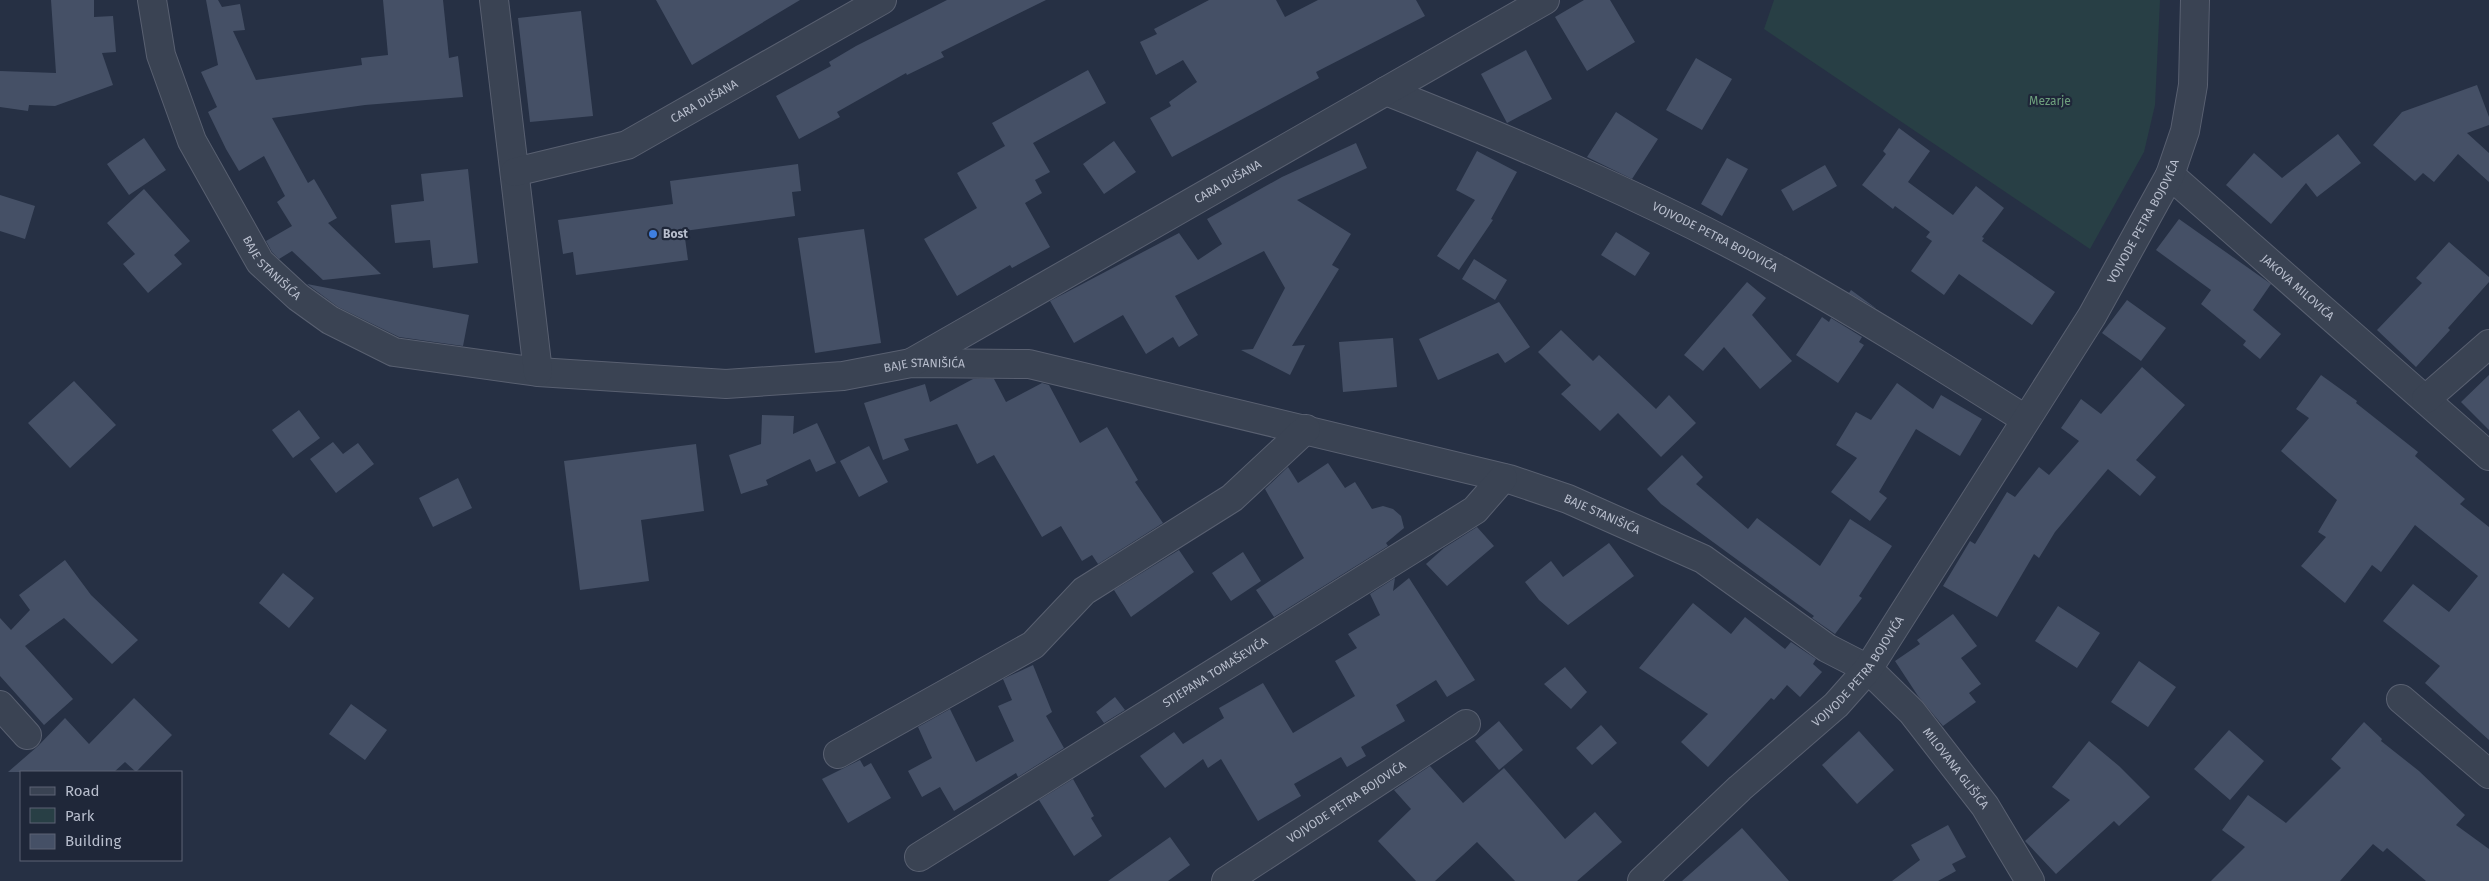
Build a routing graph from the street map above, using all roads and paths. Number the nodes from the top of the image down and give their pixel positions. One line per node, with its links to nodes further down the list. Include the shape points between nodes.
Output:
1 (152, 0): 11 (street, BAJE STANIŠIĆA, via 161,55 192,141 260,262 298,297 330,320 394,352)
2 (494, 0): 7 (street)
3 (882, 0): 7 (street, CARA DUŠANA, via 627,145)
4 (1545, 0): 6 (street, CARA DUŠANA)
5 (2195, 0): 8 (street, VOJVODE PETRA BOJOVIĆA, via 2193,85 2185,131)
6 (1386, 91): 10 (street, CARA DUŠANA); 13 (street, VOJVODE PETRA BOJOVIĆA, via 1519,143 1650,204 1786,274 1903,342)
7 (515, 172): 11 (street)
8 (2170, 175): 12 (street, JAKOVA MILOVIĆA); 13 (street, VOJVODE PETRA BOJOVIĆA, via 2092,316)
9 (2489, 344): 12 (street)
10 (911, 363): 11 (street, BAJE STANIŠIĆA, via 843,376 726,384); 14 (street, BAJE STANIŠIĆA, via 1029,364)
11 (538, 372)
12 (2426, 399): 15 (street, JAKOVA MILOVIĆA)
13 (2025, 420): 17 (street, VOJVODE PETRA BOJOVIĆA)
14 (1306, 429): 16 (street, BAJE STANIŠIĆA); 22 (street, via 1232,498 1084,591 1033,645)
15 (2489, 456)
16 (1503, 478): 17 (street, BAJE STANIŠIĆA, via 1568,498 1703,559 1827,648); 24 (street, STJEPANA TOMAŠEVIĆA, via 1475,510)
17 (1868, 669): 26 (street, VOJVODE PETRA BOJOVIĆA, via 1836,705 1740,788); 27 (street, MILOVANA GLIŠIĆA, via 1912,712 1985,806)
18 (2401, 699): 23 (street)
19 (0, 705): 21 (street)
20 (1466, 724): 25 (street, VOJVODE PETRA BOJOVIĆA)
21 (27, 735)
22 (838, 754)
23 (2489, 774)
24 (919, 857)
25 (1226, 881)
26 (1642, 881)
27 (2030, 881)

